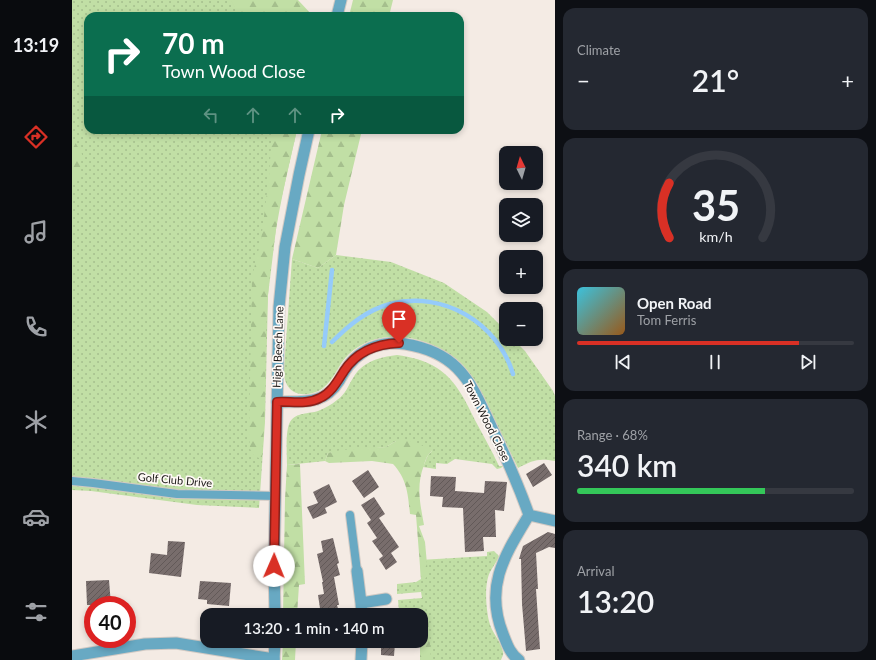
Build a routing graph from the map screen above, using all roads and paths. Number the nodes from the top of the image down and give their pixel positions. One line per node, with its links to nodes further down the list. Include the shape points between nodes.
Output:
1 (341, 0): 2 (street)
2 (338, 12)
3 (308, 134): 4 (street, High Beech Lane, via 285,247 277,338)
4 (277, 402): 6 (street, High Beech Lane); 8 (street, Town Wood Close, via 307,402 319,399 337,384 352,360 372,347 399,343 430,350 456,367 475,393 508,461)
5 (72, 481): 6 (lane, Golf Club Drive, via 177,494)
6 (276, 496): 13 (street, High Beech Lane)
7 (350, 515): 10 (lane)
8 (529, 515): 9 (street); 18 (street, via 503,561 496,587 495,605 499,623)
9 (555, 521)
10 (356, 572): 12 (street)
11 (386, 599): 12 (street)
12 (362, 603): 14 (street)
13 (275, 608)
14 (362, 608)
15 (275, 648): 19 (street)
16 (362, 648): 20 (street)
17 (72, 656): 19 (street, via 145,644 176,643)
18 (514, 659)
19 (274, 660)
20 (361, 660)

